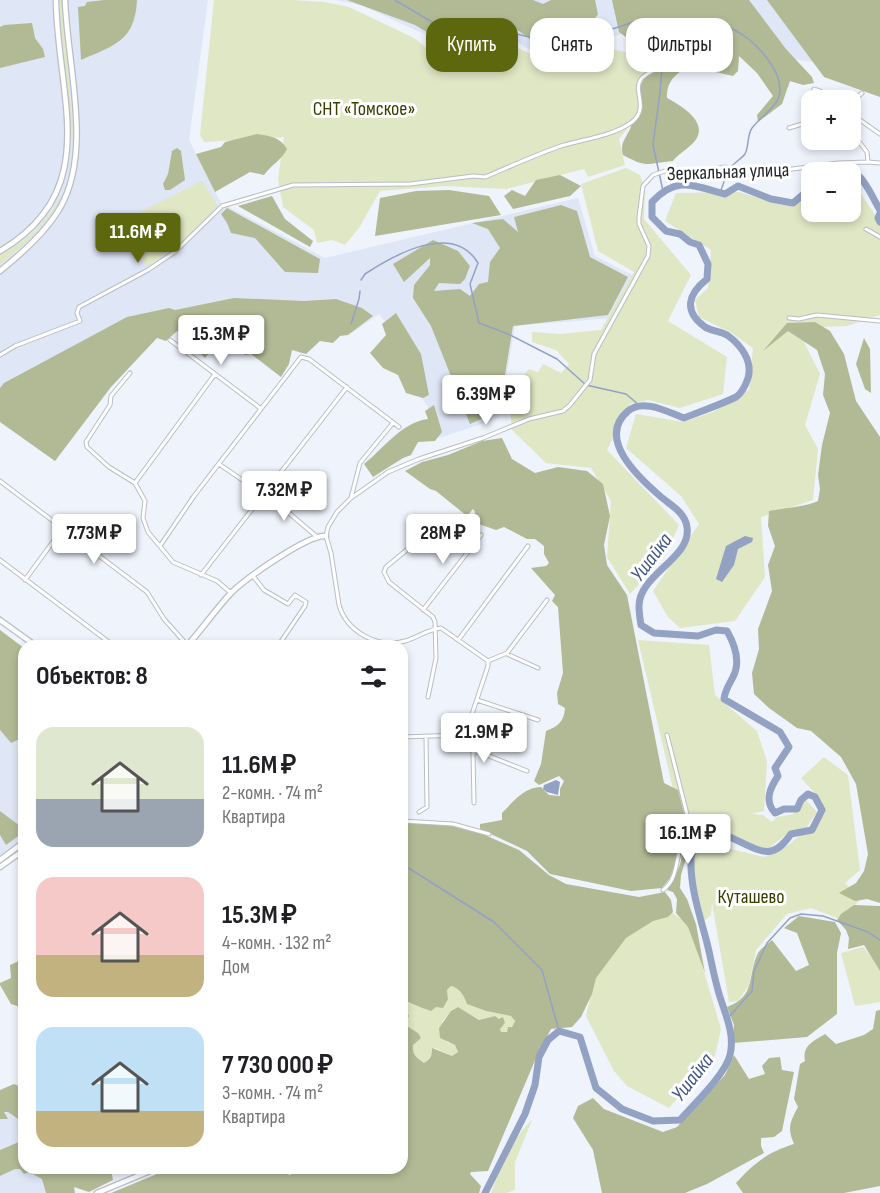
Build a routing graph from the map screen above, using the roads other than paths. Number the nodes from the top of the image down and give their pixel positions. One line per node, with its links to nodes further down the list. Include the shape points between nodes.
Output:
1 (56, 0): 11 (street, via 68,132)
2 (65, 0): 12 (street, via 77,133)
3 (651, 72): 22 (street, via 639,83 641,107 627,125 484,177 410,184 293,185 222,206 176,251 80,307 80,321)
4 (861, 120): 7 (street)
5 (801, 124): 6 (street)
6 (789, 128)
7 (880, 134)
8 (861, 145): 9 (street)
9 (868, 162): 10 (street, Зеркальная улица); 33 (street, Зеркальная улица, via 769,172 725,167 668,170 653,175 643,186 639,217 649,246 648,256 594,354 590,380 570,405 563,411 529,419 400,466)
10 (880, 163)
11 (66, 169): 12 (street); 13 (street)
12 (74, 171): 14 (street)
13 (58, 191): 14 (street); 17 (street, via 36,225)
14 (67, 195): 18 (street, via 36,239)
15 (866, 229): 16 (street)
16 (880, 237)
17 (0, 251)
18 (0, 271)
19 (789, 318): 20 (street, via 817,315)
20 (880, 321)
21 (170, 340): 24 (street)
22 (0, 355)
23 (130, 374): 31 (street, via 111,396 110,405 86,442 90,451)
24 (215, 375): 26 (street); 31 (street)
25 (347, 387): 26 (street, via 303,356); 27 (street); 32 (street)
26 (260, 408): 29 (street)
27 (393, 423): 28 (street); 33 (street, via 360,463)
28 (399, 427)
29 (218, 464): 32 (street); 39 (street)
30 (0, 481): 35 (street)
31 (135, 483): 39 (street, via 145,501 143,522)
32 (263, 496): 37 (street); 42 (street)
33 (351, 498): 38 (street, Зеркальная улица, via 337,512)
34 (437, 525): 47 (street, via 384,572 389,582)
35 (63, 528): 44 (street); 53 (street, via 147,592)
36 (481, 535): 47 (street)
37 (316, 536): 38 (street); 43 (street)
38 (326, 536): 56 (street, via 342,612 358,632)
39 (160, 546): 42 (street, via 173,562)
40 (528, 546): 50 (street)
41 (0, 560): 44 (street)
42 (201, 575): 45 (street, via 218,581)
43 (253, 576): 45 (street); 55 (street, via 264,590 288,604 295,595 306,602)
44 (25, 580): 52 (street)
45 (231, 593): 54 (street)
46 (547, 600): 58 (street)
47 (423, 610): 49 (street, via 433,617)
48 (0, 620): 51 (street)
49 (436, 628): 50 (street, via 441,627); 57 (street); 61 (street)
50 (459, 639): 59 (street)
51 (28, 640)
52 (106, 640)
53 (182, 640)
54 (192, 640)
55 (282, 640)
56 (375, 640)
57 (405, 640)
58 (507, 653): 59 (street); 60 (street)
59 (488, 661): 62 (street)
60 (538, 668)
61 (428, 697)
62 (477, 699): 63 (street); 64 (street)
63 (538, 720)
64 (461, 735): 66 (street); 68 (street)
65 (667, 735): 78 (street, via 690,831 678,865)
66 (426, 736): 67 (street); 71 (street, via 427,807)
67 (408, 737)
68 (473, 752): 69 (street); 70 (street)
69 (527, 771)
70 (474, 804)
71 (419, 812)
72 (408, 821): 73 (street, via 453,824)
73 (489, 834)
74 (18, 847): 76 (street)
75 (18, 854): 77 (street)
76 (0, 861)
77 (0, 867)
78 (663, 890)
79 (143, 1174): 80 (street)
80 (97, 1193)

